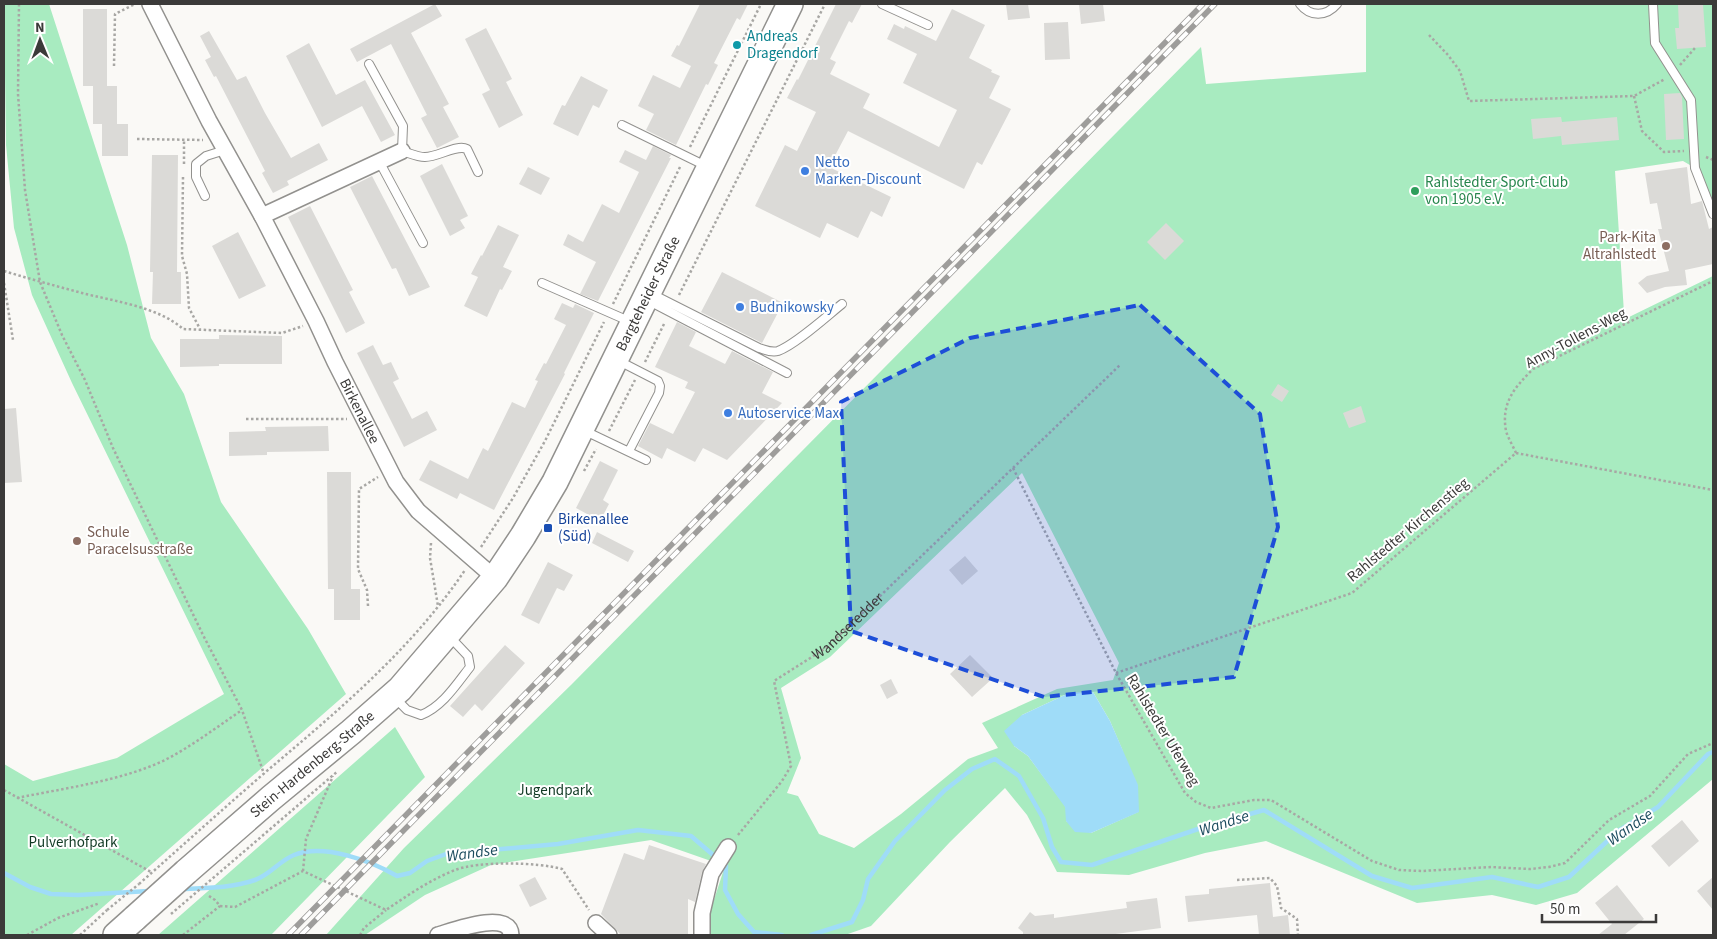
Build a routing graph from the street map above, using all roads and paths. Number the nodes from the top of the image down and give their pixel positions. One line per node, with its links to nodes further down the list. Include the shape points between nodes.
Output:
1 (20, 4): 34 (path, via 18,94 25,190)
2 (135, 4): 14 (path, via 114,14)
3 (150, 4): 20 (street, Birkenallee)
4 (761, 4): 23 (path)
5 (790, 4): 26 (main road, Bargteheider Straße)
6 (882, 4): 10 (lane)
7 (1300, 4): 8 (lane, via 1309,12 1320,14 1332,10)
8 (1337, 4)
9 (1653, 4): 15 (lane, via 1655,43)
10 (928, 25)
11 (1429, 35): 16 (path, via 1460,72 1470,101)
12 (1695, 48): 15 (path)
13 (368, 64): 21 (lane, via 403,126)
14 (114, 66)
15 (1674, 72): 16 (path); 22 (lane, via 1692,100)
16 (1634, 96): 22 (path, via 1642,131 1658,147 1664,152)
17 (622, 125): 23 (lane)
18 (137, 139): 19 (path)
19 (184, 140): 20 (path); 42 (path, via 182,256 187,274 189,308)
20 (222, 145): 28 (lane, via 196,164 196,177); 30 (street, Birkenallee)
21 (402, 151): 25 (street); 27 (lane, via 424,157 465,148)
22 (1694, 151): 24 (path); 29 (lane, via 1695,168)
23 (685, 156): 26 (lane); 39 (path)
24 (1713, 160)
25 (379, 162): 30 (street); 31 (lane)
26 (709, 168): 37 (main road, Bargteheider Straße)
27 (478, 172)
28 (205, 196)
29 (1713, 214)
30 (262, 216): 40 (street, Birkenallee)
31 (423, 243)
32 (4, 271): 34 (path)
33 (1713, 281): 51 (path, Anny-Tollens-Weg, via 1533,369 1517,385 1505,406 1506,432)
34 (40, 282): 42 (path, via 137,306 173,320 183,329); 64 (path, via 113,448)
35 (4, 283): 43 (path)
36 (542, 283): 39 (lane)
37 (646, 296): 38 (lane, via 772,352 816,326); 41 (main road, Bargteheider Straße); 46 (lane)
38 (842, 304)
39 (609, 312): 41 (lane); 57 (path, via 545,441)
40 (316, 321): 42 (path, via 282,333); 48 (street, Birkenallee)
41 (633, 323): 44 (main road, Bargteheider Straße)
42 (200, 330)
43 (13, 340)
44 (616, 359): 49 (main road, Bargteheider Straße); 50 (lane, via 658,380 660,386)
45 (1120, 365): 53 (path, Wandseredder)
46 (787, 373)
47 (246, 419): 48 (path)
48 (364, 420): 54 (street, Birkenallee)
49 (581, 429): 50 (lane); 58 (main road, Bargteheider Straße, via 524,536)
50 (629, 451): 52 (lane)
51 (1516, 453): 55 (path); 62 (path, Rahlstedter Kirchenstieg, via 1352,593)
52 (646, 460)
53 (1013, 468): 62 (path, Rahlstedter Uferweg); 69 (path, Wandseredder, via 826,648 774,681 790,766 782,781)
54 (390, 470): 56 (street, Birkenallee, via 418,511); 59 (path, via 360,488 358,569 368,590)
55 (1713, 490)
56 (433, 524): 57 (street, Birkenallee); 60 (path, via 430,558)
57 (473, 559): 58 (street, Birkenallee); 60 (path)
58 (495, 578): 61 (main road, Stein-Hardenberg-Straße)
59 (368, 606)
60 (438, 606): 66 (path, via 355,696)
61 (447, 634): 63 (main road, Stein-Hardenberg-Straße); 63 (lane, via 468,656 470,667 446,696 430,712 420,715 407,710)
62 (1116, 673): 65 (path, Rahlstedter Uferweg, via 1185,794 1196,802 1211,808 1271,800 1372,861 1399,870 1530,869 1565,863 1609,820 1650,796 1688,754)
63 (393, 695): 73 (main road, Stein-Hardenberg-Straße, via 271,798)
64 (242, 710): 66 (path); 68 (path, via 164,760 122,776)
65 (1713, 743)
66 (264, 774): 71 (path)
67 (4, 790): 68 (path)
68 (17, 798): 71 (path)
69 (728, 847): 88 (street, via 711,874 702,913)
70 (303, 871): 73 (path, via 306,839 334,774 213,879); 76 (path, via 235,907); 77 (path)
71 (151, 873): 81 (path, bridge)
72 (1237, 880): 89 (path, via 1270,878 1277,886 1281,908 1297,919)
73 (189, 884): 82 (main road, Stein-Hardenberg-Straße, bridge, via 135,918)
74 (209, 896): 76 (path)
75 (100, 903): 80 (path, via 58,918)
76 (220, 906): 83 (path)
77 (386, 910): 78 (path, via 419,888 457,869 529,864 562,869); 84 (path)
78 (596, 923): 87 (street)
79 (466, 932): 85 (street); 86 (street, via 496,922 506,925)
80 (27, 935)
81 (80, 935)
82 (116, 935)
83 (183, 935)
84 (360, 935)
85 (438, 935)
86 (511, 935)
87 (609, 935)
88 (702, 935)
89 (1298, 935)

